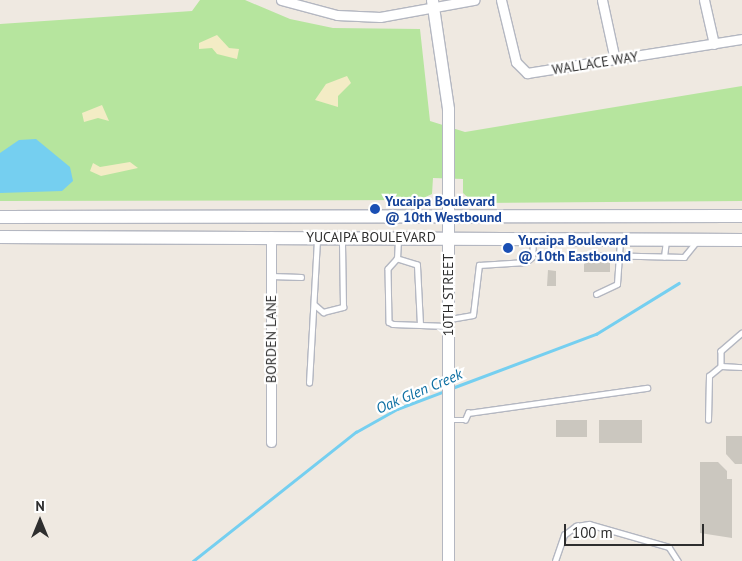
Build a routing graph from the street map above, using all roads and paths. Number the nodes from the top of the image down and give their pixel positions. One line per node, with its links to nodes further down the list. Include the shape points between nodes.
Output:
1 (281, 0): 6 (street, via 337,15 380,17)
2 (474, 0): 6 (street)
3 (501, 0): 9 (street, WALLACE WAY, via 520,70)
4 (602, 0): 9 (street)
5 (704, 0): 8 (street)
6 (433, 5): 12 (street, 10TH STREET, via 448,109)
7 (742, 39): 8 (street, WALLACE WAY)
8 (714, 44): 9 (street, WALLACE WAY)
9 (615, 60)
10 (742, 216): 12 (main road, YUCAIPA BOULEVARD)
11 (0, 217): 12 (main road, YUCAIPA BOULEVARD)
12 (449, 218): 18 (street, 10TH STREET)
13 (271, 236): 14 (main road, YUCAIPA BOULEVARD); 17 (main road, YUCAIPA BOULEVARD); 28 (street, BORDEN LANE)
14 (317, 236): 15 (main road, YUCAIPA BOULEVARD); 31 (lane)
15 (342, 236): 16 (main road, YUCAIPA BOULEVARD); 31 (lane, via 343,307 323,312)
16 (398, 236): 18 (main road, YUCAIPA BOULEVARD); 27 (lane)
17 (0, 237)
18 (449, 237): 19 (main road, YUCAIPA BOULEVARD); 32 (street, 10TH STREET)
19 (533, 238): 20 (main road, YUCAIPA BOULEVARD); 32 (lane, via 532,257 526,262 479,265 473,315)
20 (620, 239): 21 (main road, YUCAIPA BOULEVARD); 25 (lane)
21 (666, 240): 22 (main road, YUCAIPA BOULEVARD); 26 (lane)
22 (697, 240): 23 (main road, YUCAIPA BOULEVARD); 26 (lane, via 684,257)
23 (742, 240)
24 (597, 255): 25 (lane)
25 (619, 255): 26 (lane); 30 (lane, via 617,284)
26 (664, 257)
27 (397, 259): 33 (lane, via 417,265); 33 (lane, via 388,269 389,322)
28 (271, 276): 29 (lane); 41 (street, BORDEN LANE)
29 (301, 276)
30 (596, 294)
31 (315, 305): 37 (lane)
32 (448, 323): 33 (lane); 39 (street, 10TH STREET)
33 (420, 325)
34 (742, 334): 35 (lane, via 721,351)
35 (721, 366): 36 (lane); 40 (lane, via 709,376)
36 (742, 367)
37 (309, 383)
38 (647, 388): 39 (lane, via 468,412 465,420)
39 (448, 420): 42 (street, 10TH STREET)
40 (708, 420)
41 (271, 442)
42 (448, 561)
43 (555, 561): 44 (lane, via 564,535 576,526 589,524 669,547)
44 (678, 561)

